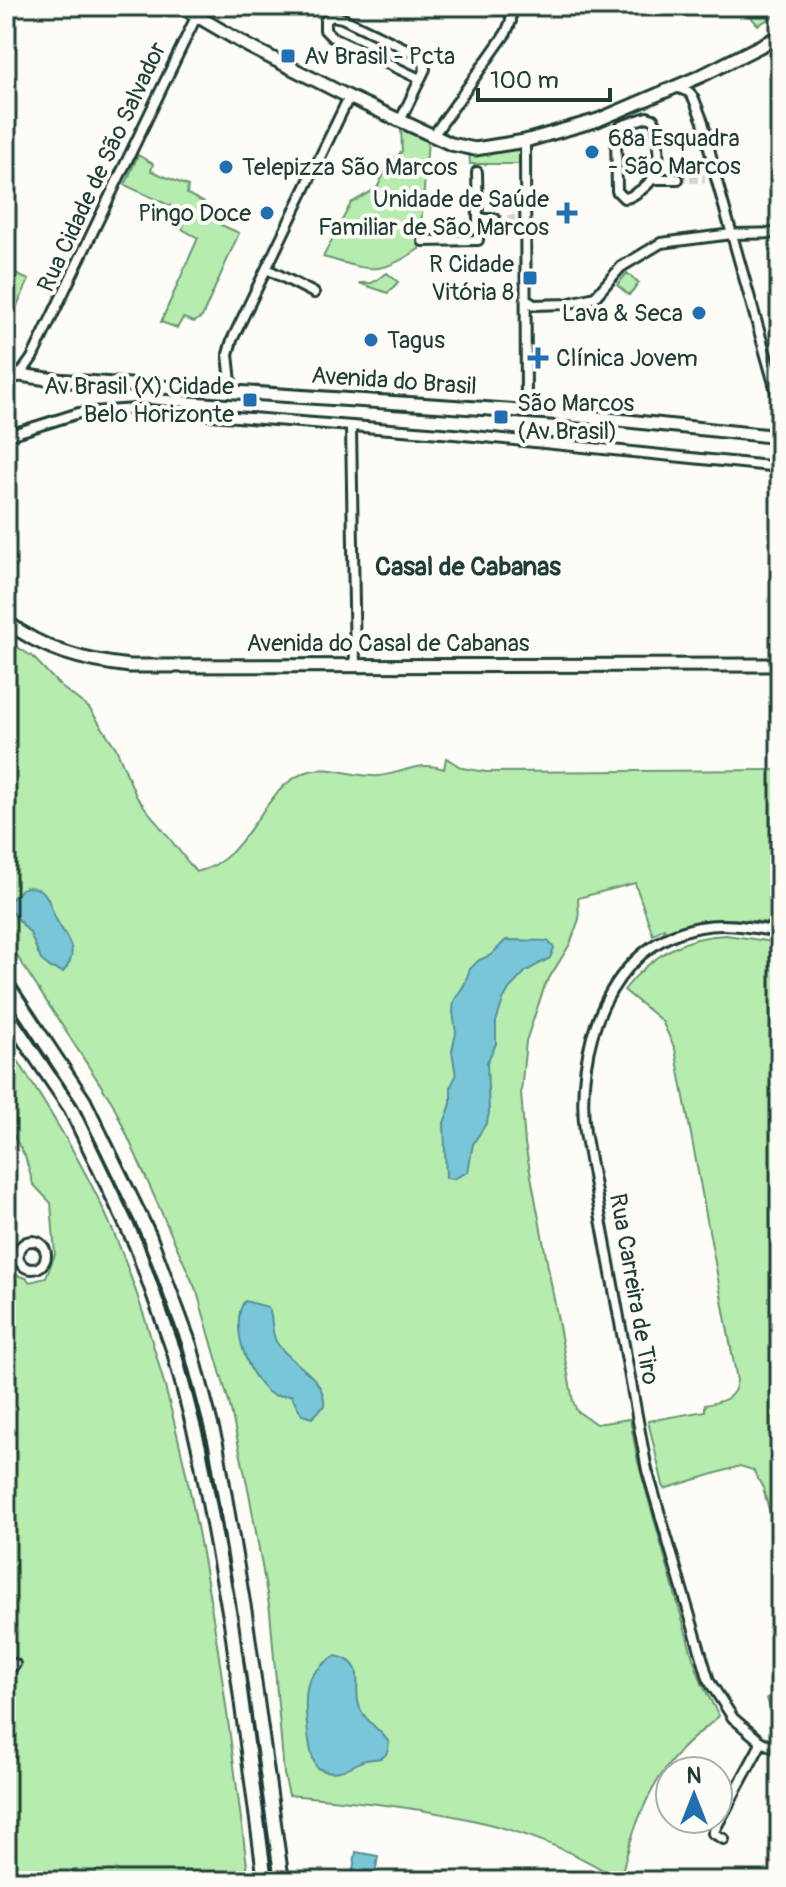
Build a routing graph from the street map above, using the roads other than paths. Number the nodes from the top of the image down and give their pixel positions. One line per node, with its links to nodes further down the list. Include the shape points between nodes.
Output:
1 (180, 6): 3 (street)
2 (510, 6): 9 (street, via 506,33)
3 (196, 17): 7 (street); 26 (street, Rua Cidade de São Salvador)
4 (780, 36): 6 (street)
5 (420, 79): 5 (street, via 426,65 419,55 342,18 325,21 332,37); 8 (street)
6 (676, 87): 10 (street, via 598,120); 12 (street, via 694,99)
7 (349, 97): 8 (street); 23 (street)
8 (400, 121): 9 (street)
9 (433, 136): 10 (street, via 475,149)
10 (525, 141): 19 (street)
11 (477, 172): 16 (street)
12 (716, 178): 15 (street); 21 (street)
13 (654, 179): 13 (street, via 656,122 647,117 621,126 616,137 619,196 629,198); 14 (street)
14 (678, 179)
15 (705, 179)
16 (478, 219): 17 (street); 22 (street, via 478,240)
17 (495, 219)
18 (515, 219): 19 (street)
19 (525, 219): 25 (street)
20 (780, 233): 21 (street)
21 (732, 234): 25 (street, via 661,243 621,267 595,297 577,303 534,305); 29 (street)
22 (423, 241)
23 (267, 269): 24 (street); 28 (street, via 230,346)
24 (314, 293)
25 (526, 300): 30 (street)
26 (20, 375): 27 (street, Avenida do Brasil); 28 (street, Avenida do Brasil)
27 (6, 378)
28 (232, 392): 30 (street, Avenida do Brasil)
29 (780, 405)
30 (526, 411): 33 (street, Avenida do Brasil)
31 (351, 427): 32 (street, via 119,409 79,413); 34 (street); 36 (street)
32 (6, 436)
33 (780, 437)
34 (780, 467)
35 (6, 621): 36 (street, Avenida do Casal de Cabanas, via 49,648 109,664)
36 (355, 665): 37 (street, Avenida do Casal de Cabanas)
37 (780, 665)
38 (780, 932): 45 (street, Rua Carreira de Tiro, via 727,925 697,928 670,937 641,956 598,1015 585,1060 582,1098 651,1483 709,1681 733,1718)
39 (6, 983): 49 (main road, via 84,1101 149,1235 190,1345 216,1444)
40 (6, 1013): 48 (main road, via 71,1109 136,1245 174,1352 199,1448 231,1622)
41 (18, 1259): 42 (street)
42 (6, 1262)
43 (15, 1664): 44 (street)
44 (6, 1673)
45 (762, 1742): 46 (street, Rua Carreira de Tiro); 47 (street, via 713,1833)
46 (780, 1751)
47 (724, 1839)
48 (265, 1881)
49 (282, 1881)

